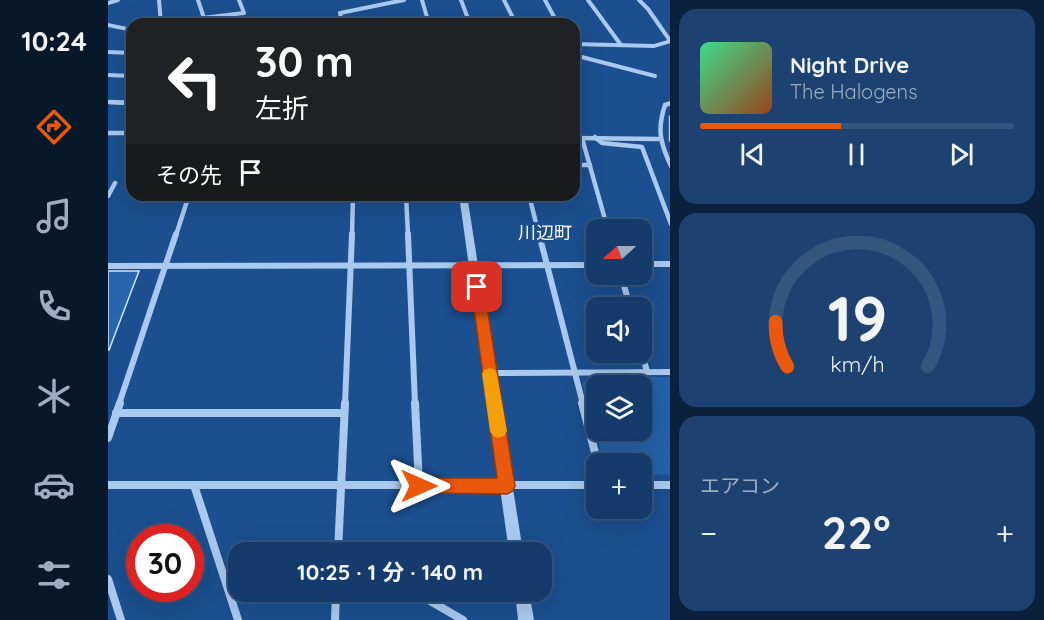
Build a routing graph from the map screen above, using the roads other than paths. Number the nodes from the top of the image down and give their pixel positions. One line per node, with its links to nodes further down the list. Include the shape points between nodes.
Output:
1 (118, 0): 12 (street)
2 (159, 0): 13 (street)
3 (198, 0): 14 (street)
4 (238, 0): 14 (street, via 244,13)
5 (404, 0): 15 (street, via 340,12)
6 (422, 0): 16 (street)
7 (461, 0): 17 (street)
8 (504, 0): 18 (street)
9 (545, 0): 19 (street)
10 (588, 0): 24 (street)
11 (639, 0): 22 (street)
12 (108, 3)
13 (160, 18)
14 (204, 18)
15 (341, 18)
16 (427, 18)
17 (468, 18)
18 (513, 18)
19 (555, 18)
20 (108, 25): 21 (street)
21 (126, 29)
22 (670, 42): 24 (street, via 654,46)
23 (580, 44): 24 (street)
24 (621, 45)
25 (108, 52): 26 (street)
26 (126, 53)
27 (580, 57): 30 (street)
28 (108, 75): 29 (street)
29 (126, 76)
30 (656, 76)
31 (108, 102): 32 (street)
32 (126, 102)
33 (670, 103): 39 (street, via 665,105 659,121)
34 (670, 117): 40 (street)
35 (108, 133): 36 (street)
36 (126, 134)
37 (582, 138): 38 (street); 42 (street)
38 (595, 138): 39 (street); 52 (street, via 602,143 642,147)
39 (658, 139): 43 (street)
40 (670, 140)
41 (580, 165): 42 (street)
42 (590, 165): 51 (street)
43 (670, 166)
44 (115, 183): 45 (street)
45 (108, 196)
46 (187, 201): 55 (street)
47 (353, 201): 56 (street)
48 (406, 201): 61 (street)
49 (464, 201): 57 (street)
50 (531, 201): 58 (street)
51 (605, 219)
52 (670, 224)
53 (652, 264): 54 (street)
54 (670, 264)
55 (164, 265): 56 (street); 60 (street); 67 (street)
56 (352, 265): 61 (street); 68 (street)
57 (474, 265): 58 (street); 61 (street); 65 (street)
58 (547, 265): 59 (street); 66 (street)
59 (586, 265)
60 (108, 266)
61 (410, 266): 77 (street)
62 (645, 363): 63 (street)
63 (647, 372): 64 (street); 66 (street)
64 (670, 372)
65 (490, 373): 66 (street); 78 (street)
66 (575, 373): 70 (street)
67 (116, 413): 68 (street); 69 (street)
68 (344, 413): 76 (street)
69 (108, 438)
70 (595, 453)
71 (108, 484): 72 (street)
72 (194, 485): 76 (street); 86 (street)
73 (586, 485): 78 (street)
74 (652, 485): 75 (street)
75 (670, 485)
76 (342, 486): 77 (street); 79 (street)
77 (419, 486): 78 (street)
78 (507, 486): 80 (street)
79 (338, 542)
80 (515, 542)
81 (108, 579): 85 (street)
82 (336, 602): 87 (street)
83 (432, 602): 88 (street)
84 (524, 602): 89 (street)
85 (122, 620)
86 (238, 620)
87 (335, 620)
88 (463, 620)
89 (526, 620)

